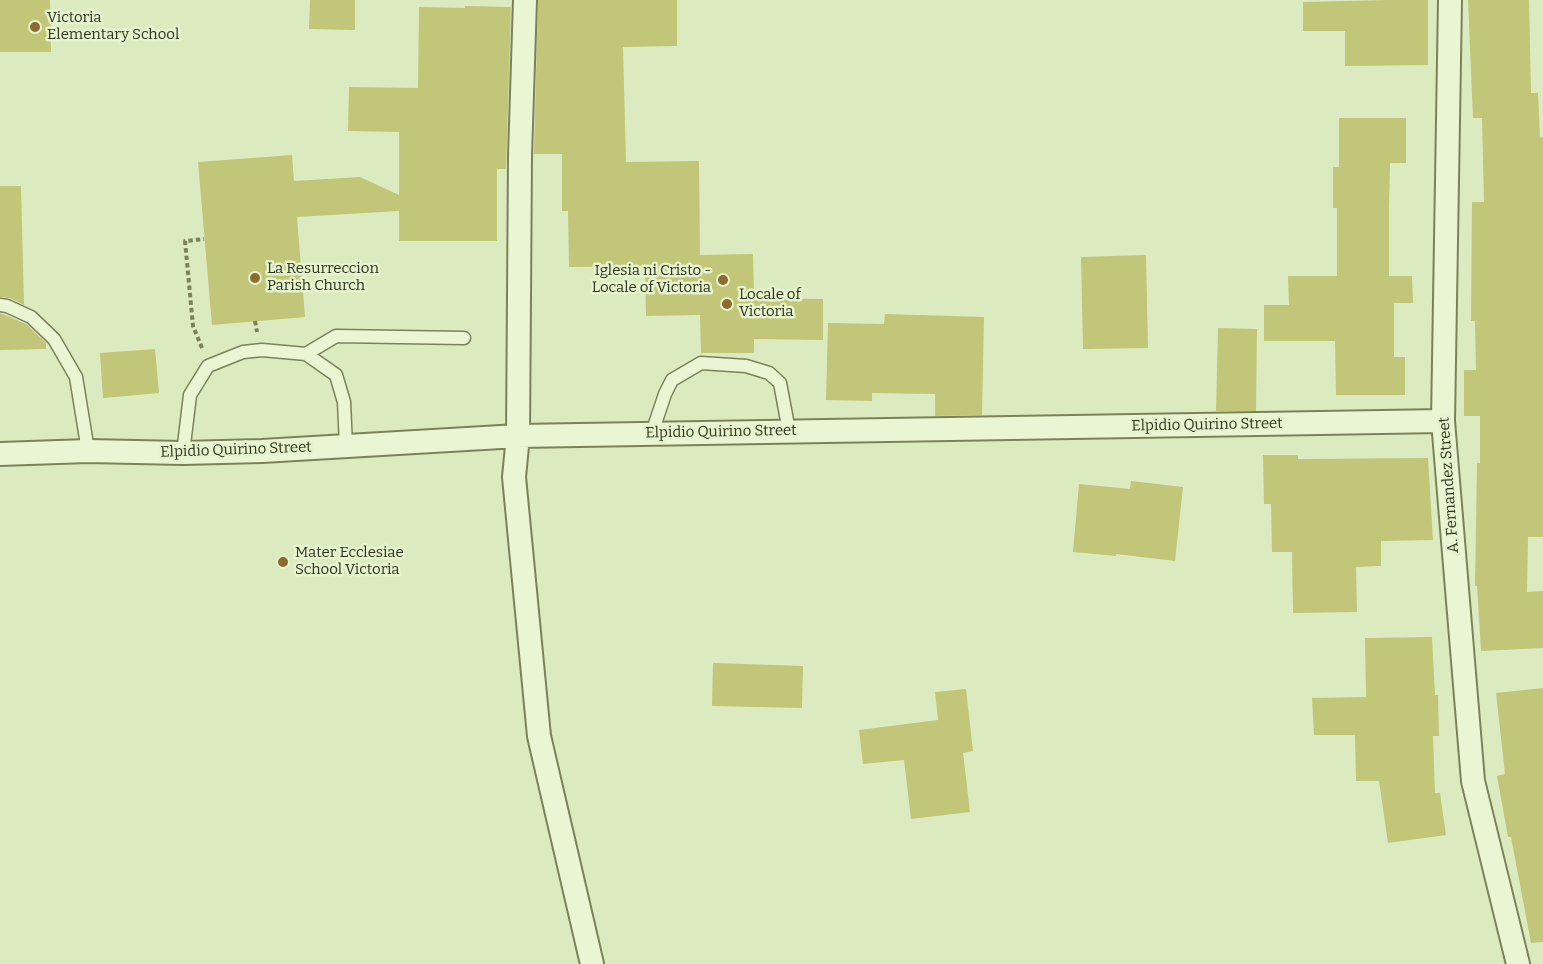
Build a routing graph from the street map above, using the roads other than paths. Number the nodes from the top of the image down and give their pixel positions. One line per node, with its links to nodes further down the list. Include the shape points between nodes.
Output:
1 (525, 0): 9 (street)
2 (1450, 0): 6 (street, A. Fernandez Street)
3 (0, 305): 11 (lane, via 31,317 54,339 76,377)
4 (464, 338): 5 (lane, via 336,336)
5 (306, 354): 10 (lane, via 336,375 344,402); 12 (lane, via 243,352 208,366 190,395)
6 (1443, 421): 7 (street, Elpidio Quirino Street); 15 (street, A. Fernandez Street, via 1473,782)
7 (789, 431): 8 (street, Elpidio Quirino Street); 8 (lane, via 780,383 769,373 746,366 701,363 672,380)
8 (652, 433): 9 (street, Elpidio Quirino Street)
9 (518, 436): 10 (street, Elpidio Quirino Street); 14 (street, via 514,477 539,736)
10 (345, 446): 12 (street, Elpidio Quirino Street)
11 (88, 451): 12 (street, Elpidio Quirino Street); 13 (street, Elpidio Quirino Street)
12 (183, 453)
13 (0, 454)
14 (592, 964)
15 (1518, 964)

